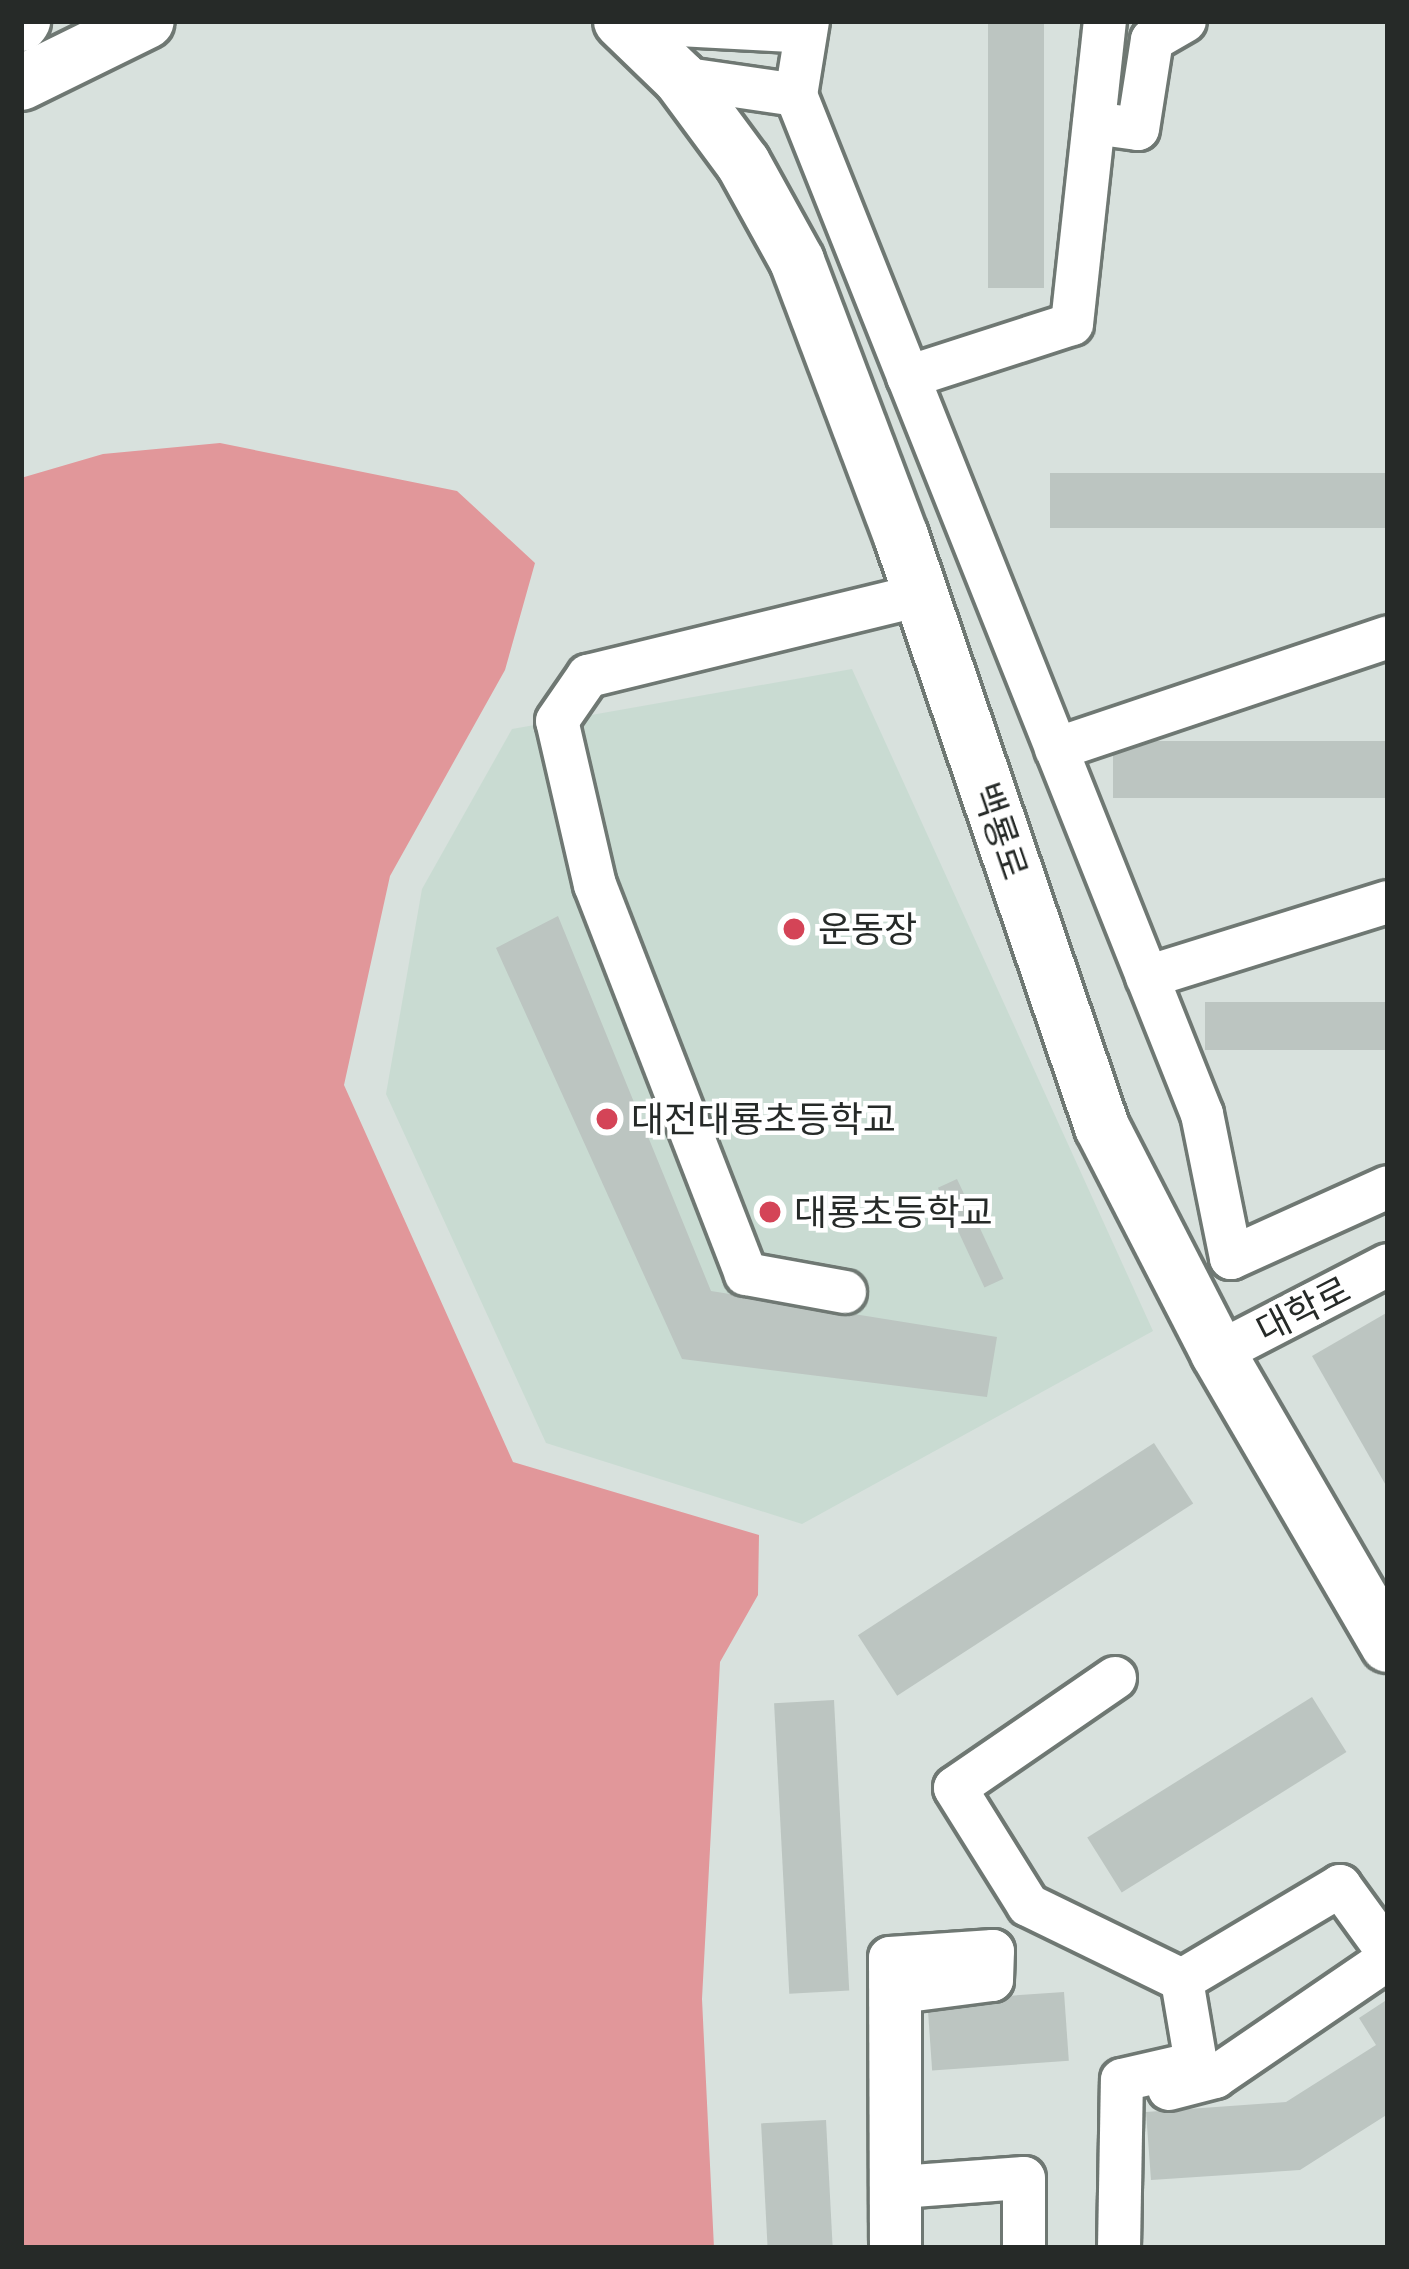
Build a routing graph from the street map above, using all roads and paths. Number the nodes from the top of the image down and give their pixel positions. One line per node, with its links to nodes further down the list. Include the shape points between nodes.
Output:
1 (148, 21): 7 (main road)
2 (622, 21): 5 (street); 6 (main road, 백룡로)
3 (1106, 21): 9 (street)
4 (1185, 21): 9 (street, via 1153,40 1138,129)
5 (807, 27): 8 (street)
6 (680, 79): 8 (street); 11 (main road, 백룡로, via 743,163 797,260)
7 (21, 83)
8 (796, 95): 10 (street)
9 (1094, 123): 10 (street, via 1072,324)
10 (908, 377): 13 (street)
11 (921, 595): 18 (street, via 587,676 557,721 595,885 746,1274); 19 (main road, 백룡로, via 1102,1127)
12 (1388, 637): 13 (street)
13 (1056, 749): 15 (street)
14 (1388, 902): 15 (street)
15 (1147, 977): 16 (street, via 1202,1114 1232,1258)
16 (1388, 1187)
17 (1388, 1265): 19 (street, 대학로)
18 (845, 1292)
19 (1218, 1352): 20 (main road, 백룡로)
20 (1388, 1645)
21 (1115, 1678): 23 (street, via 955,1788 1028,1905)
22 (1388, 1955): 23 (street, via 1340,1886); 28 (street, via 1215,2078 1135,2097)
23 (1182, 1980): 27 (street, via 1196,2063 1122,2080)
24 (900, 2187): 25 (street); 25 (street, via 900,1992 992,1980 993,1951 890,1958); 26 (street, via 1024,2178)
25 (896, 2248)
26 (1024, 2248)
27 (1119, 2248)
28 (1133, 2248)

